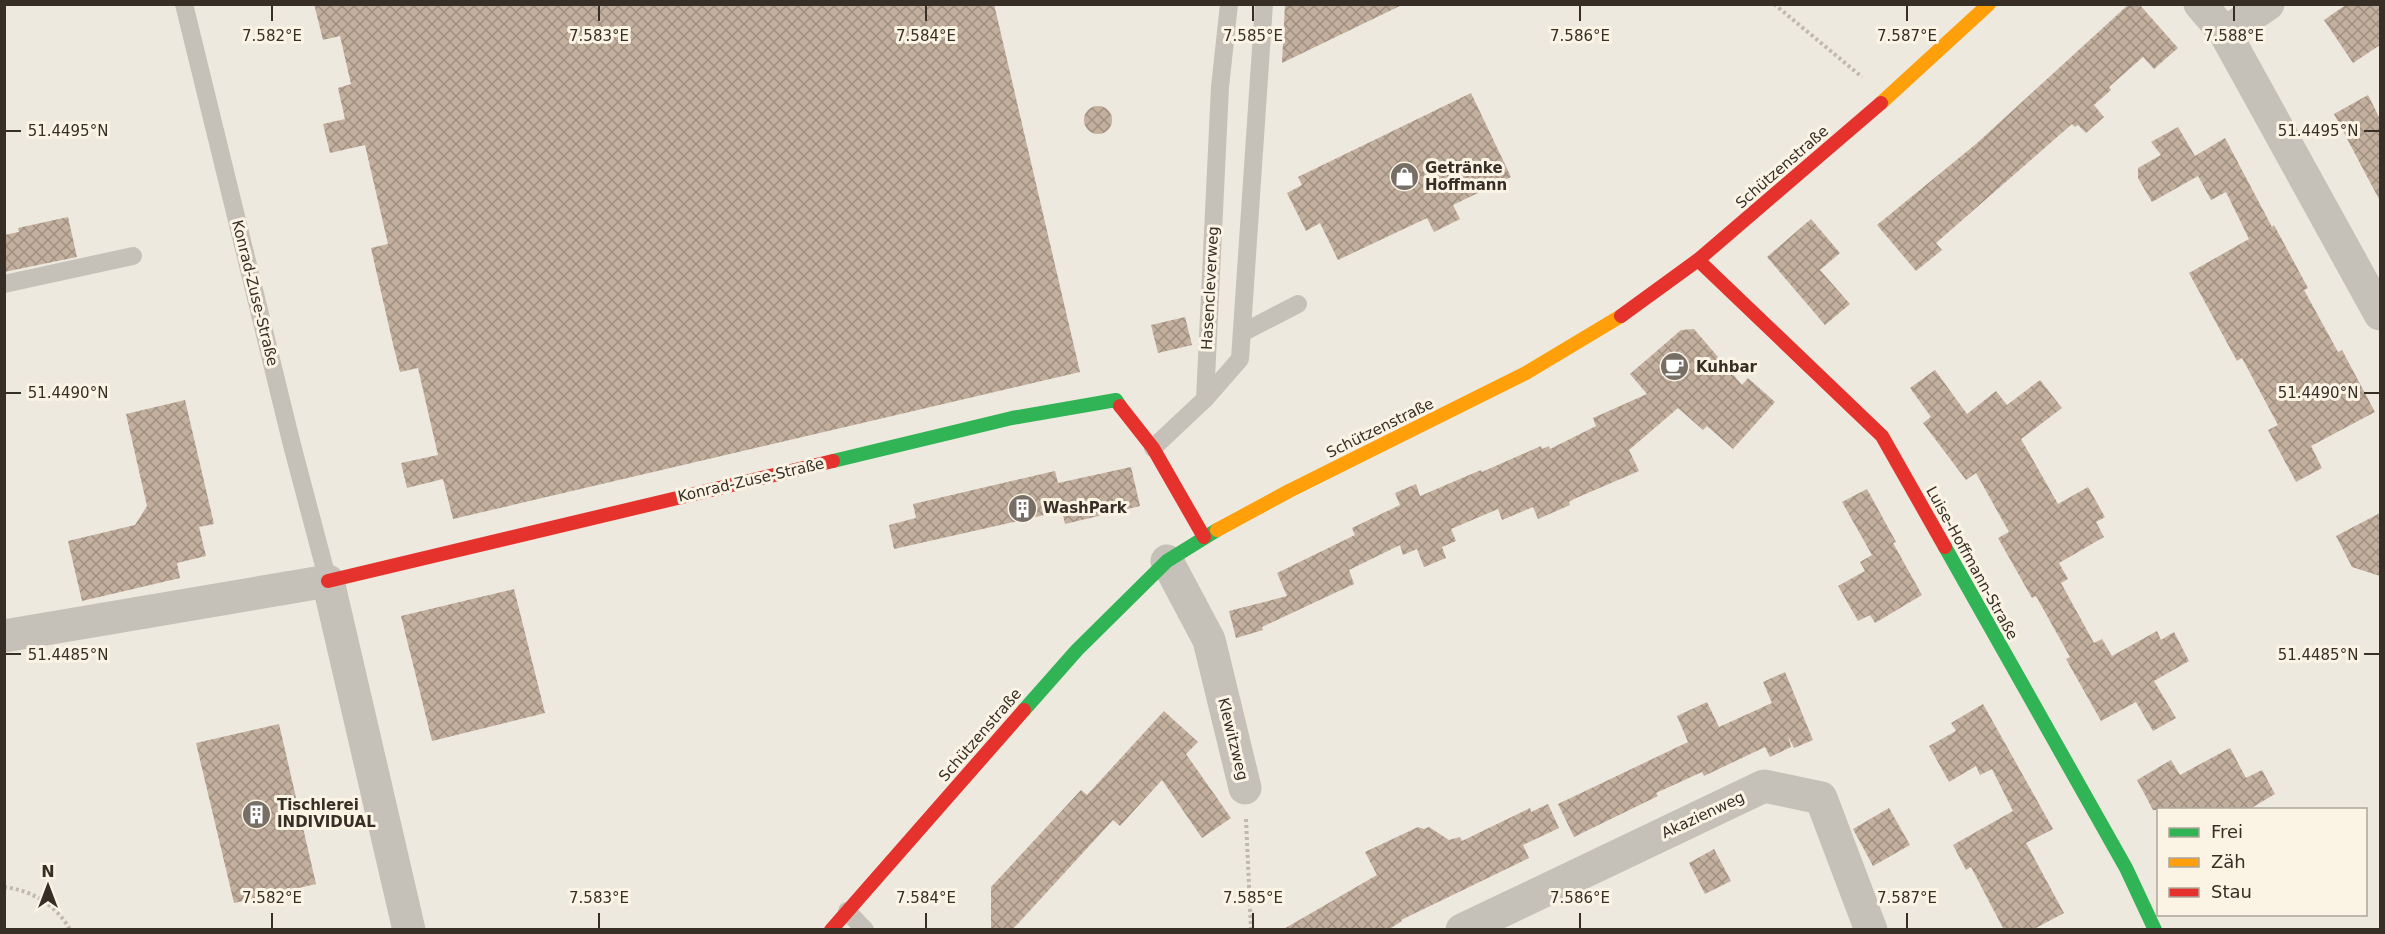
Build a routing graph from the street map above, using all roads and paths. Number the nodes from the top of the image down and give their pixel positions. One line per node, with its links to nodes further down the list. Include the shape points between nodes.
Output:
1 (184, 4): 20 (lane, Konrad-Zuse-Straße)
2 (1229, 4): 16 (lane, Hasencleverweg, via 1220,87)
3 (1263, 4): 15 (lane)
4 (1774, 4): 9 (path)
5 (1989, 4): 9 (street, Schützenstraße)
6 (2200, 4): 8 (street)
7 (2268, 4): 8 (street)
8 (2225, 33): 14 (street)
9 (1887, 98): 11 (street, Schützenstraße)
10 (133, 256): 12 (lane)
11 (1698, 260): 18 (street, Schützenstraße, via 1635,307 1526,373); 32 (street, Luise-Hoffmann-Straße, via 1882,436 2126,867)
12 (4, 284)
13 (1298, 304): 15 (lane)
14 (2380, 314)
15 (1242, 333): 16 (lane, via 1240,359)
16 (1205, 399): 17 (lane)
17 (1153, 448): 18 (street); 20 (street, Konrad-Zuse-Straße, via 1116,400 1012,418)
18 (1204, 537): 19 (street, Schützenstraße)
19 (1167, 561): 22 (street, Klewitzweg, via 1209,640); 24 (street, Schützenstraße, via 1077,650)
20 (328, 581): 21 (street, Konrad-Zuse-Straße); 26 (street, Konrad-Zuse-Straße)
21 (4, 636)
22 (1245, 788): 29 (path, Klewitzweg)
23 (4, 888): 25 (path, via 22,890 50,904)
24 (847, 912): 27 (street, Schützenstraße); 28 (lane)
25 (70, 930)
26 (409, 930)
27 (831, 930)
28 (865, 930)
29 (1251, 930)
30 (1462, 930): 31 (street, Akazienweg, via 1764,786 1821,798)
31 (1871, 930)
32 (2155, 930)

